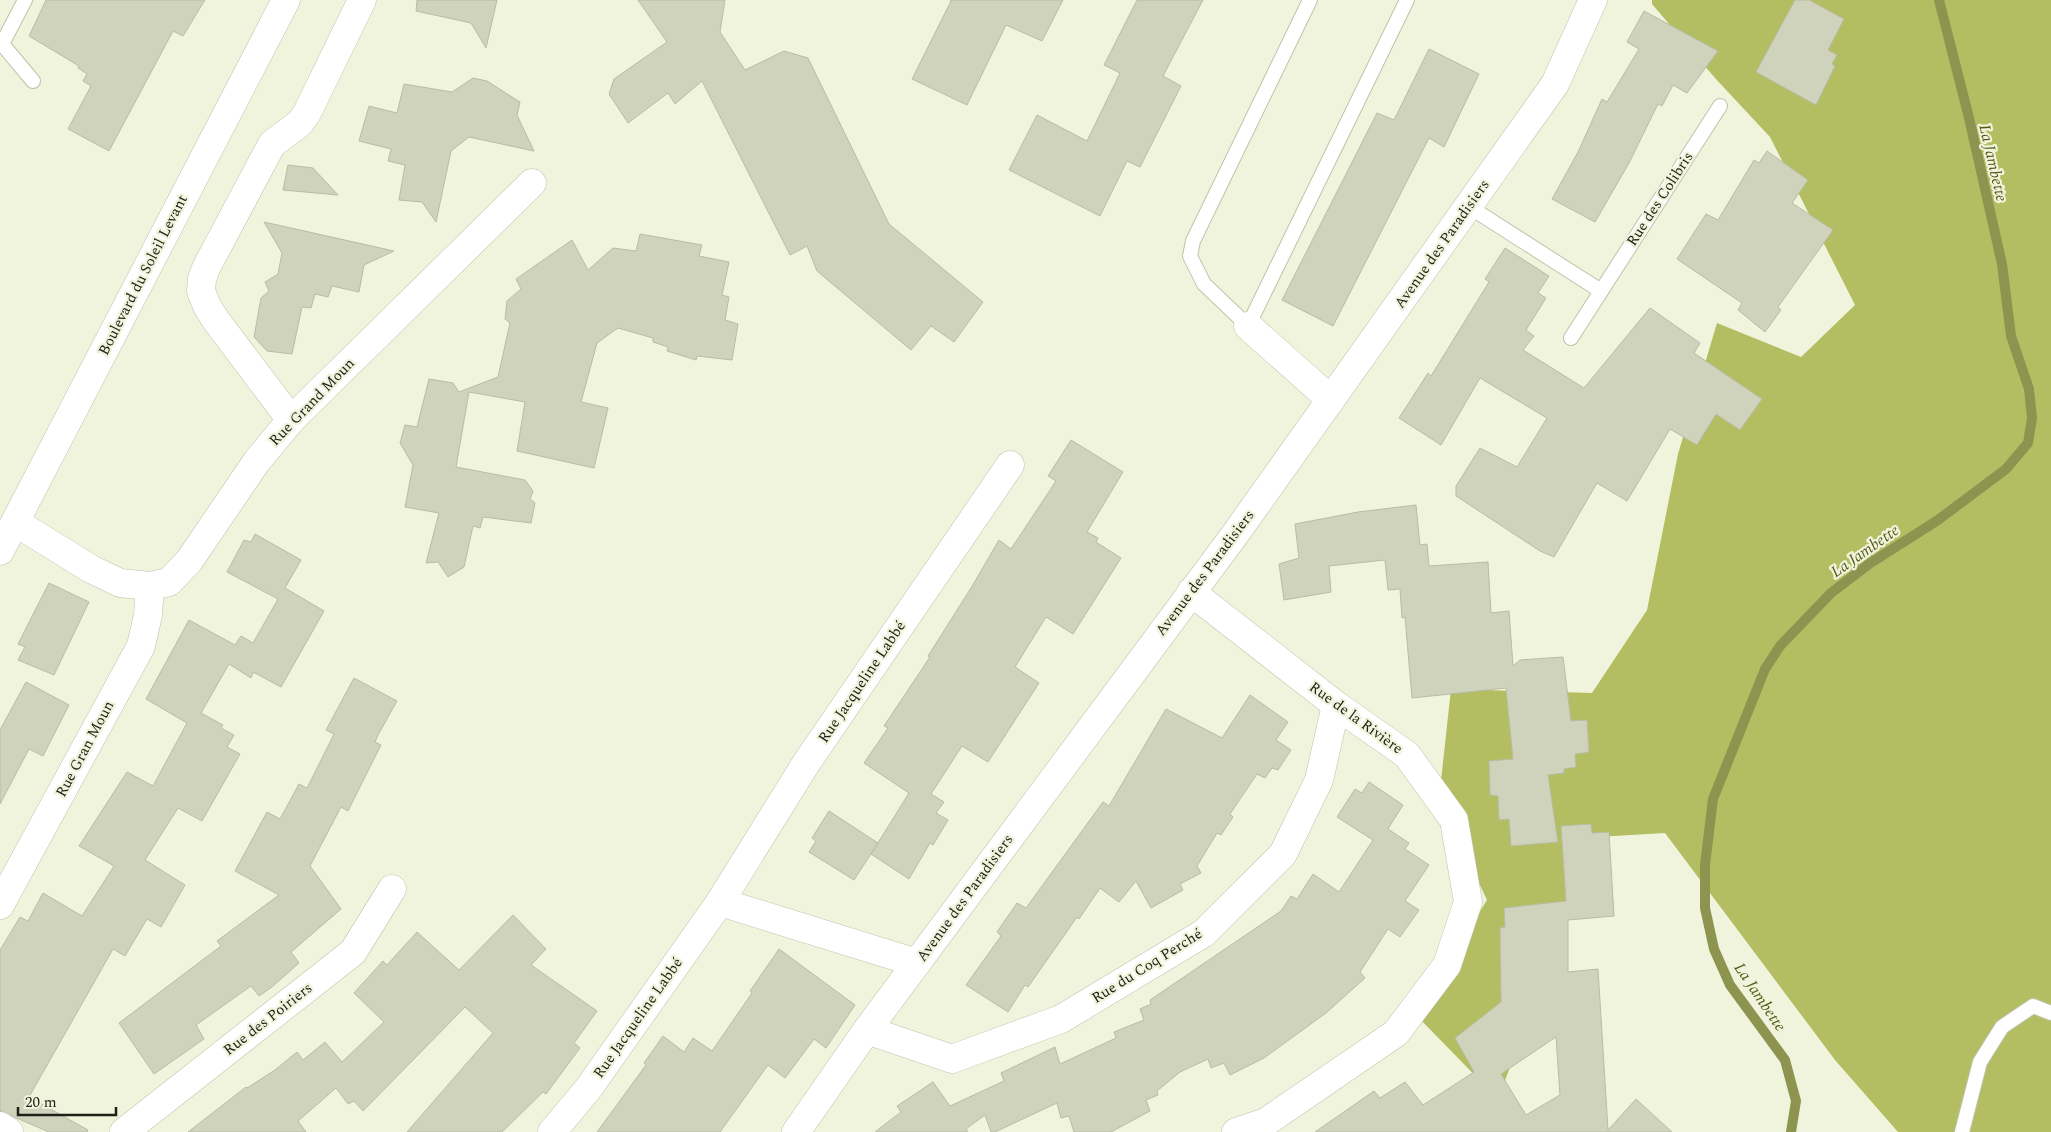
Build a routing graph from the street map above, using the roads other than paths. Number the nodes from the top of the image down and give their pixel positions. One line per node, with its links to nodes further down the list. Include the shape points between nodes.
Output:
1 (25, 0): 7 (lane, via 2,44)
2 (286, 0): 17 (street, Boulevard du Soleil Levant)
3 (362, 0): 15 (street, via 307,113 300,123 272,144 202,279 201,291 214,319)
4 (1310, 0): 12 (lane, via 1193,241 1190,256 1204,284)
5 (1407, 0): 12 (lane)
6 (1593, 0): 10 (street, Avenue des Paradisiers, via 1555,84)
7 (33, 81)
8 (1720, 106): 11 (lane, Rue des Colibris)
9 (532, 183): 15 (street, Rue Grand Moun)
10 (1468, 206): 11 (lane); 14 (street, Avenue des Paradisiers)
11 (1601, 291): 13 (lane, Rue des Colibris)
12 (1248, 326): 14 (street)
13 (1571, 338)
14 (1331, 400): 20 (street, Avenue des Paradisiers)
15 (290, 420): 19 (street, Rue Grand Moun, via 189,561 169,582)
16 (1010, 465): 23 (street, Rue Jacqueline Labbé, via 805,765)
17 (15, 522): 18 (street, Boulevard du Soleil Levant); 19 (street, Rue Grand Moun, via 120,583)
18 (0, 551)
19 (150, 586): 24 (street, Rue Gran Moun, via 148,615 140,646)
20 (1191, 592): 21 (street, Rue de la Rivière); 25 (street, Avenue des Paradisiers)
21 (1336, 705): 27 (street, Rue du Coq Perché, via 1319,780 1283,854 1204,933 1061,1019 952,1059); 33 (street, Rue de la Rivière, via 1407,755 1454,820 1468,902 1446,965 1396,1033 1266,1122)
22 (392, 889): 30 (street, Rue des Poiriers, via 353,952)
23 (720, 902): 25 (street); 31 (street, Rue Jacqueline Labbé, via 588,1089)
24 (0, 905)
25 (917, 962): 27 (street, Avenue des Paradisiers)
26 (2051, 1013): 34 (lane, via 2034,1006 2002,1028 1980,1062)
27 (867, 1030): 32 (street, Avenue des Paradisiers)
28 (0, 1126): 29 (street)
29 (9, 1132)
30 (124, 1132)
31 (552, 1132)
32 (796, 1132)
33 (1236, 1132)
34 (1962, 1132)

